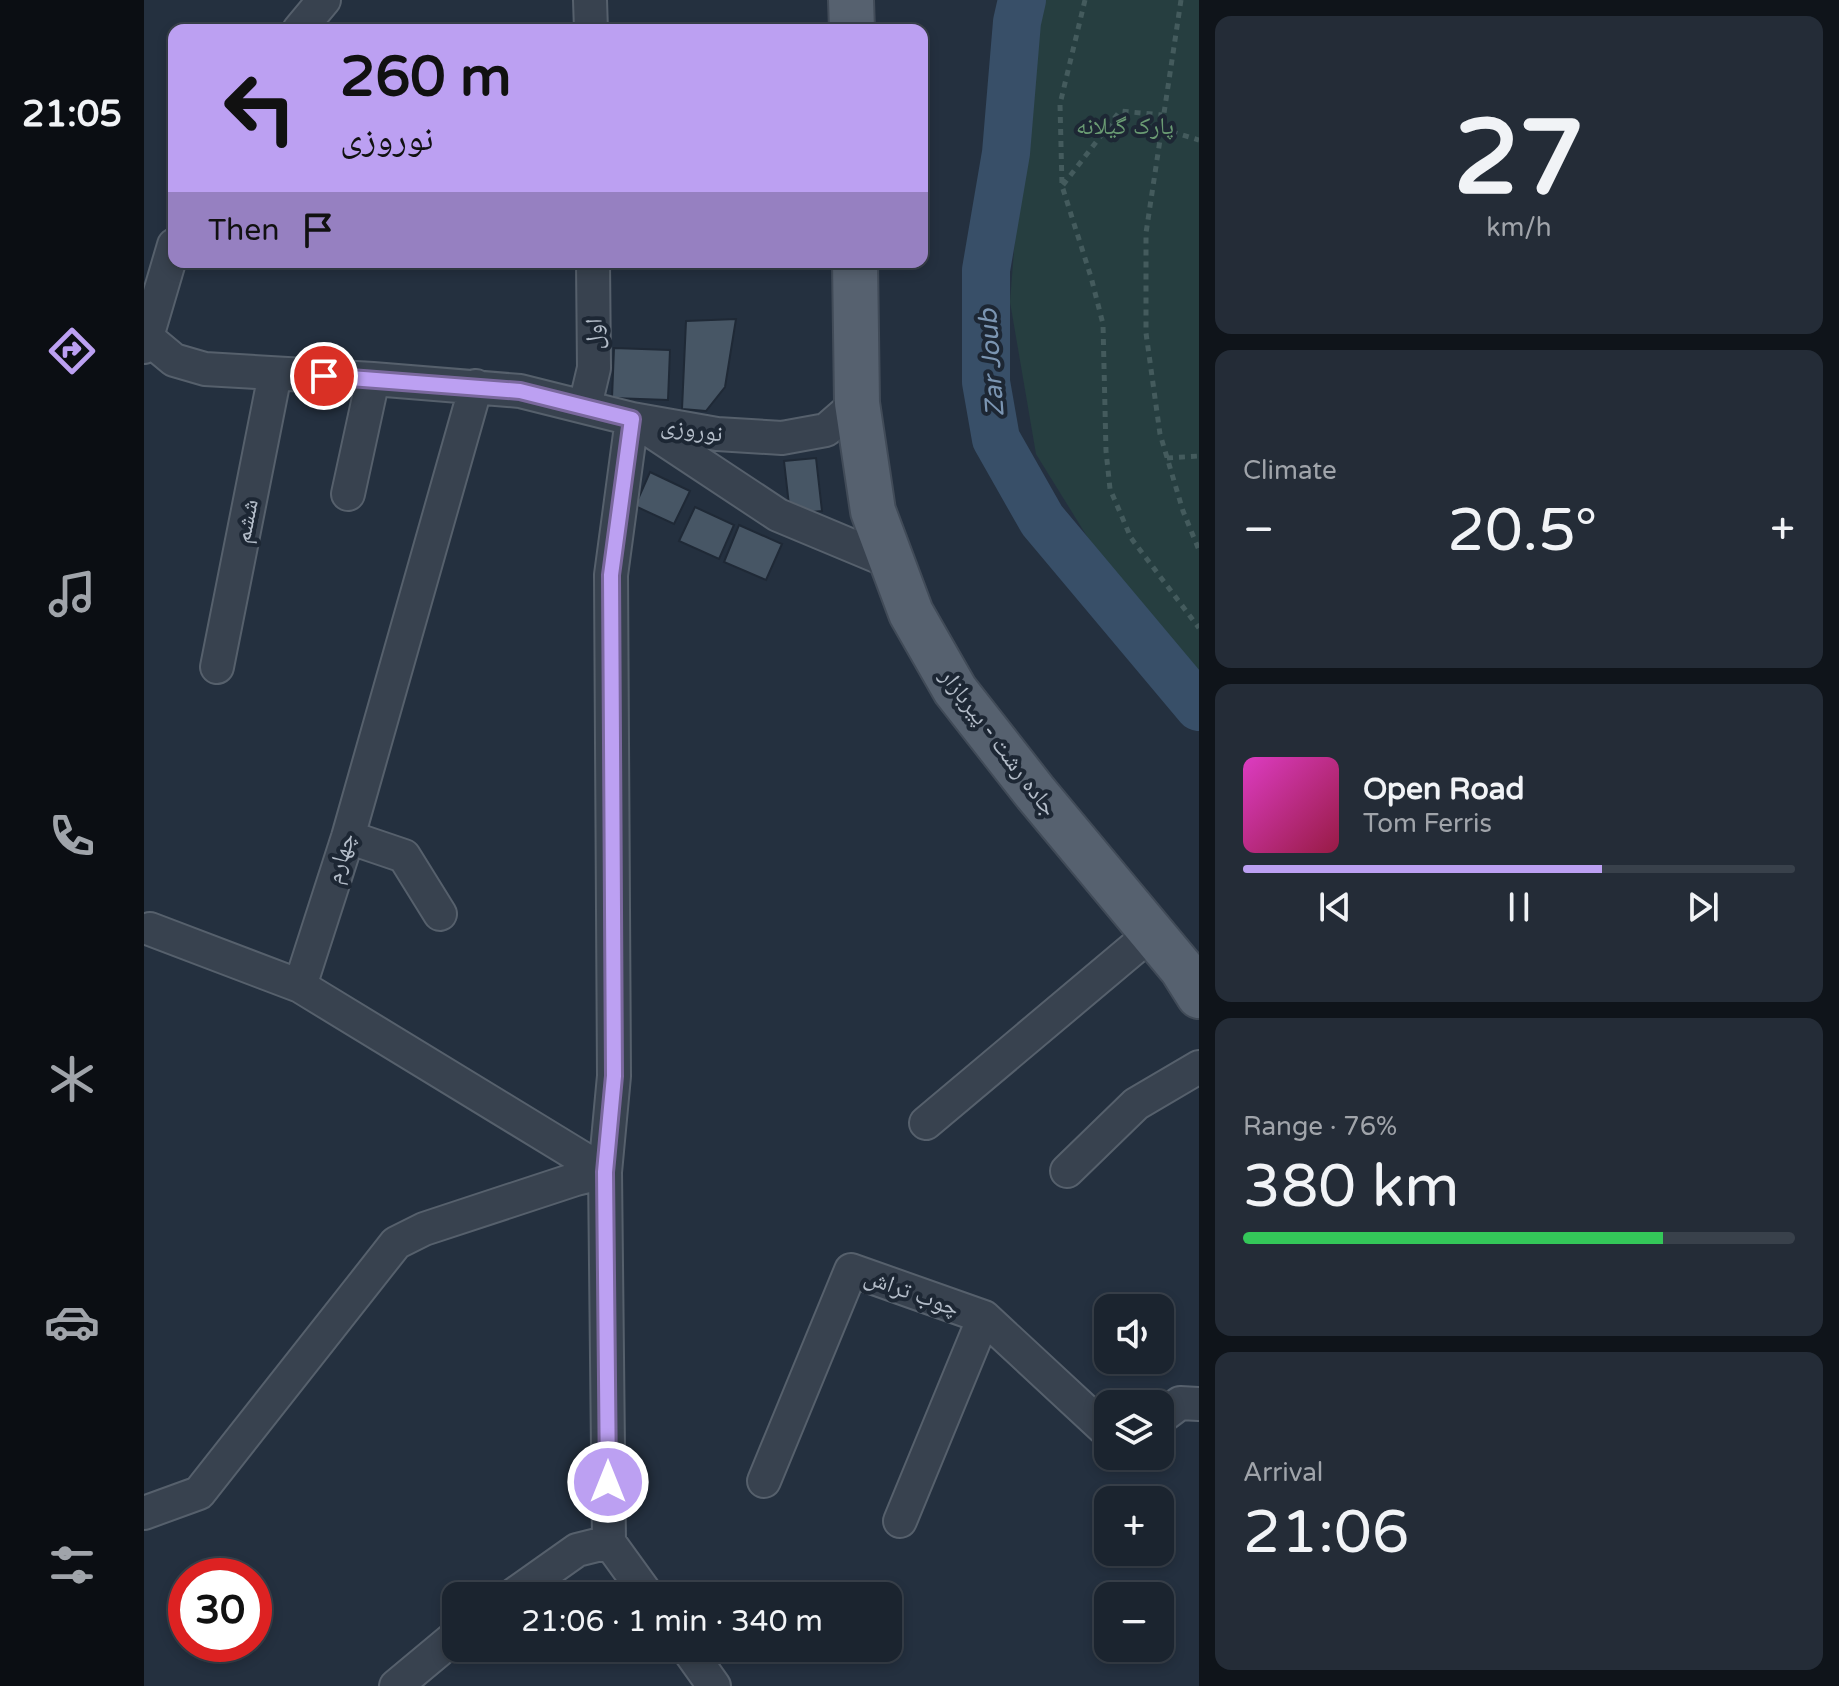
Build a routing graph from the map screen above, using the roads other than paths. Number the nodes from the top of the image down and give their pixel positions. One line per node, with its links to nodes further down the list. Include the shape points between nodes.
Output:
1 (324, 0): 4 (street)
2 (590, 0): 5 (street)
3 (851, 0): 6 (main road)
4 (304, 24)
5 (591, 24)
6 (852, 24)
7 (168, 264): 10 (street)
8 (593, 268): 15 (street, اول, via 594,368)
9 (855, 268): 14 (main road, جاده رشت - پیربازار)
10 (145, 339): 11 (street, نوروزی, via 174,360 205,369)
11 (275, 374): 12 (street, نوروزی); 19 (street, ششم)
12 (373, 379): 13 (street, نوروزی); 17 (street)
13 (476, 386): 15 (street, نوروزی); 20 (street, چهارم)
14 (857, 403): 16 (street, نوروزی, via 826,430 782,438 717,434); 18 (main road, جاده رشت - پیربازار, via 873,511)
15 (585, 406): 16 (street, نوروزی)
16 (632, 419): 18 (street, via 778,515); 29 (street, via 611,575 614,1076)
17 (348, 494)
18 (893, 563): 23 (main road, جاده رشت - پیربازار, via 911,613 955,690)
19 (217, 667)
20 (348, 837): 21 (street, via 404,856); 24 (street, چهارم)
21 (440, 914)
22 (150, 929): 24 (street)
23 (1152, 933): 25 (main road, جاده رشت - پیربازار); 27 (street)
24 (300, 986): 29 (street)
25 (1199, 996)
26 (1199, 1067): 28 (street, via 1136,1104)
27 (926, 1123)
28 (1067, 1171)
29 (605, 1172): 35 (street, via 424,1229 396,1243 199,1493); 37 (street)
30 (984, 1317): 33 (street, چوب تراش); 34 (street, چوب تراش, via 851,1270); 36 (street)
31 (1199, 1404): 32 (street)
32 (1174, 1408)
33 (1094, 1419)
34 (764, 1481)
35 (144, 1513)
36 (900, 1521)
37 (609, 1542): 38 (street, via 577,1550); 39 (street)
38 (532, 1582)
39 (638, 1582)
40 (442, 1648): 42 (street)
41 (697, 1662): 43 (street)
42 (396, 1686)
43 (714, 1686)

